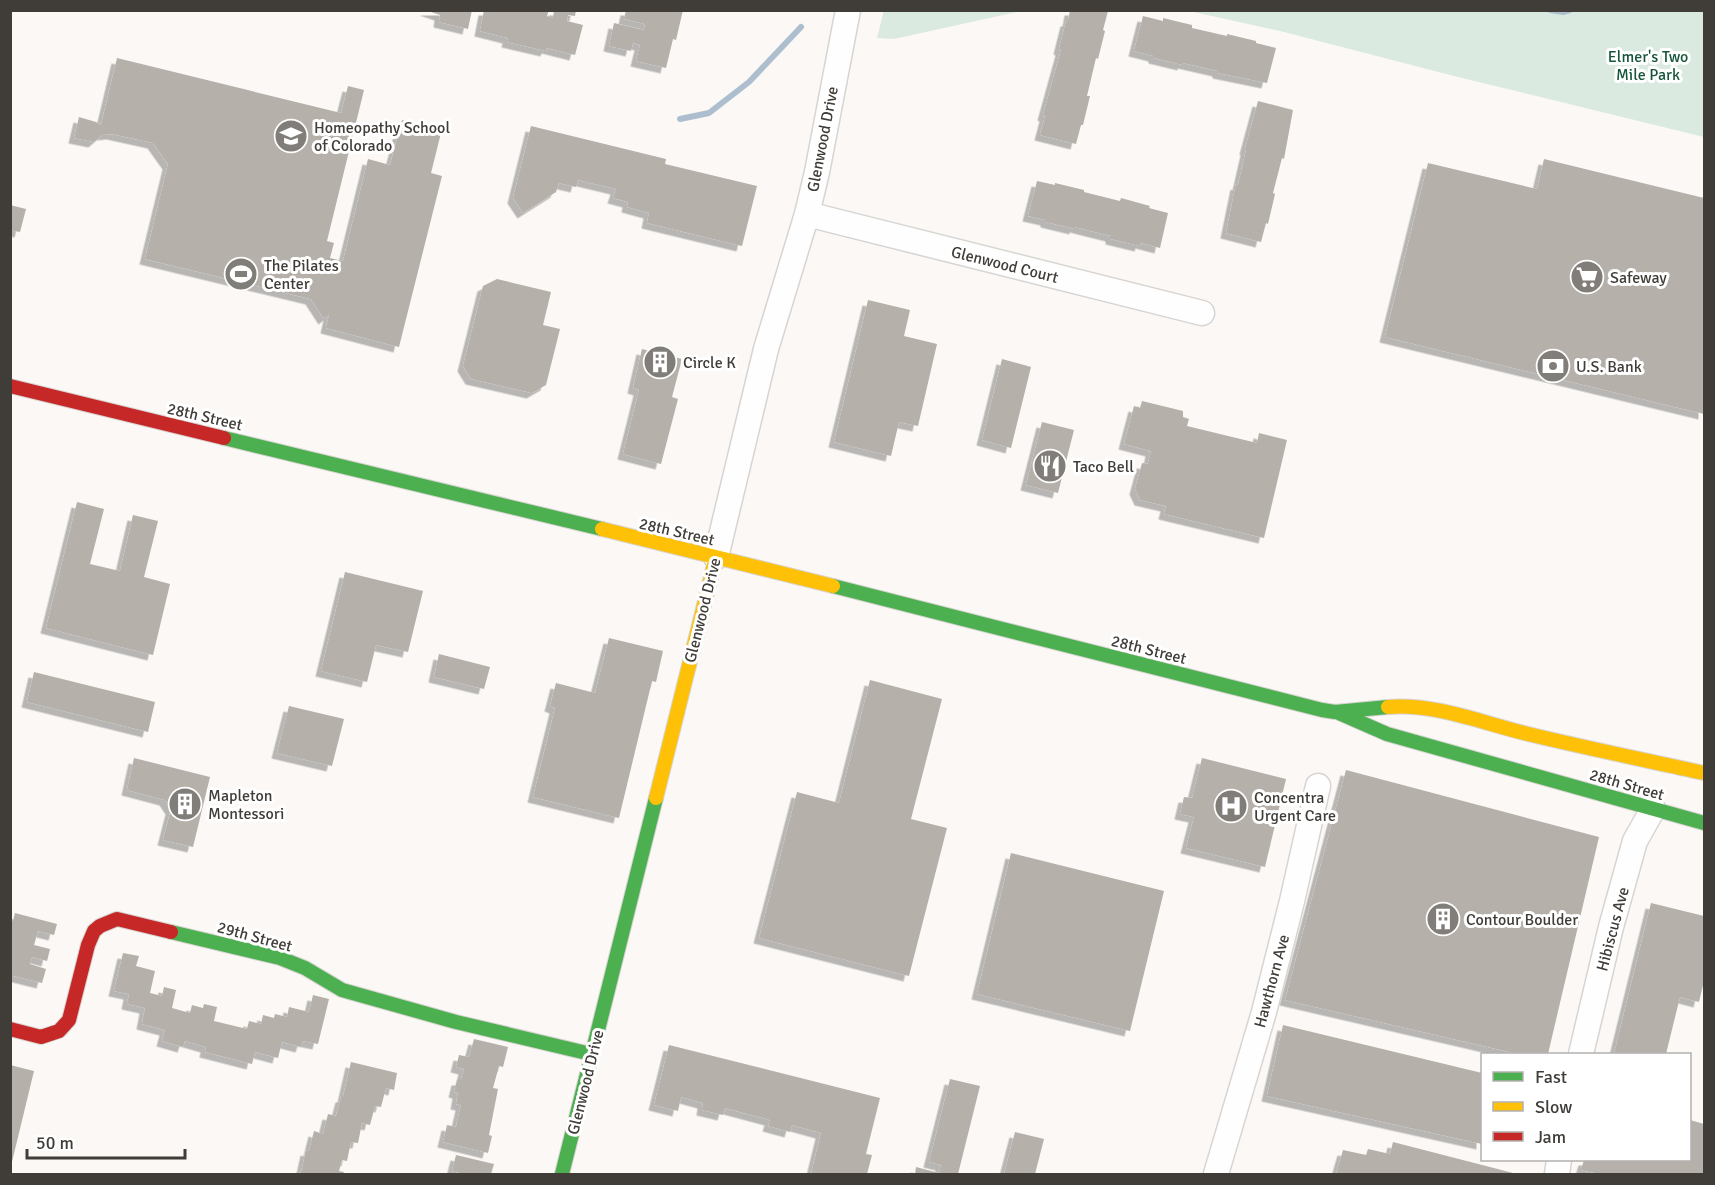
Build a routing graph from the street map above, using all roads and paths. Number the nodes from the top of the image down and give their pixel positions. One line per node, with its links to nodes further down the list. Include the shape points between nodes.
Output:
1 (848, 10): 2 (street, Glenwood Drive)
2 (807, 214): 3 (street, Glenwood Court); 5 (street, Glenwood Drive, via 766,349)
3 (1202, 313)
4 (10, 386): 5 (main road, 28th Street)
5 (716, 557): 6 (main road, 28th Street); 13 (main road, Glenwood Drive)
6 (1335, 712): 7 (main road, 28th Street, via 1404,706 1434,710); 9 (main road, 28th Street, via 1397,737)
7 (1704, 773)
8 (1318, 786): 15 (street, Hawthorn Ave, via 1264,1011)
9 (1653, 808): 10 (main road, 28th Street); 12 (street, Hibiscus Ave, via 1635,841)
10 (1704, 823)
11 (10, 1029): 13 (main road, 29th Street, via 41,1036 59,1031 69,1020 94,931 117,920 280,958 342,990)
12 (1581, 1053)
13 (591, 1054): 14 (main road, Glenwood Drive)
14 (562, 1174)
15 (1216, 1174)

